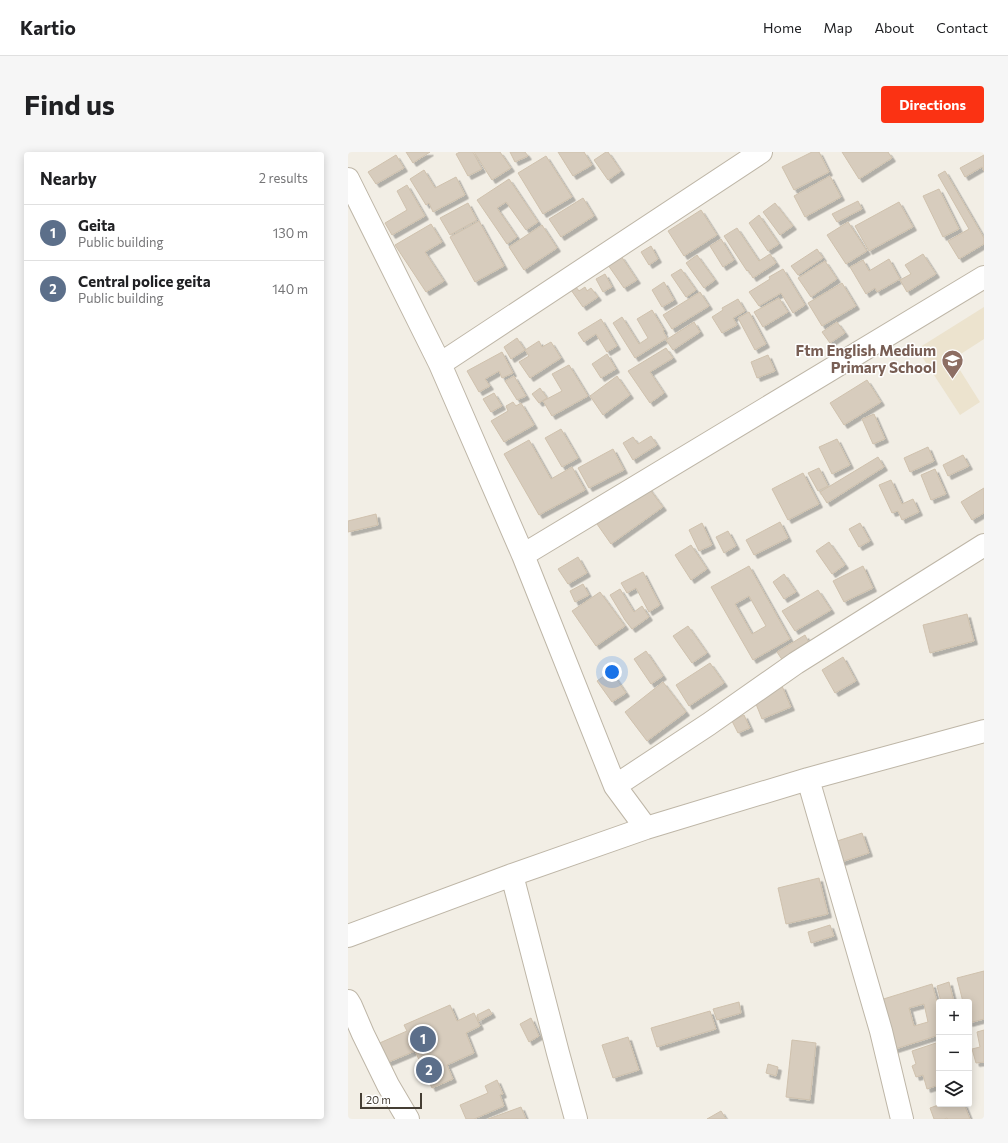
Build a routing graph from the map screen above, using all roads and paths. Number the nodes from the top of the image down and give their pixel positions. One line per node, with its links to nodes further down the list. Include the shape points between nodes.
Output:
1 (761, 152): 4 (street)
2 (348, 179): 4 (street)
3 (984, 277): 6 (street)
4 (440, 364): 6 (street)
5 (984, 545): 9 (street, via 796,663)
6 (523, 555): 9 (street)
7 (984, 732): 8 (street)
8 (808, 779): 10 (street); 16 (street, via 880,1031)
9 (615, 786): 10 (street)
10 (646, 828): 11 (street)
11 (512, 875): 12 (street); 15 (street)
12 (348, 936)
13 (348, 1001): 14 (street, via 388,1085)
14 (408, 1119)
15 (576, 1119)
16 (902, 1119)

